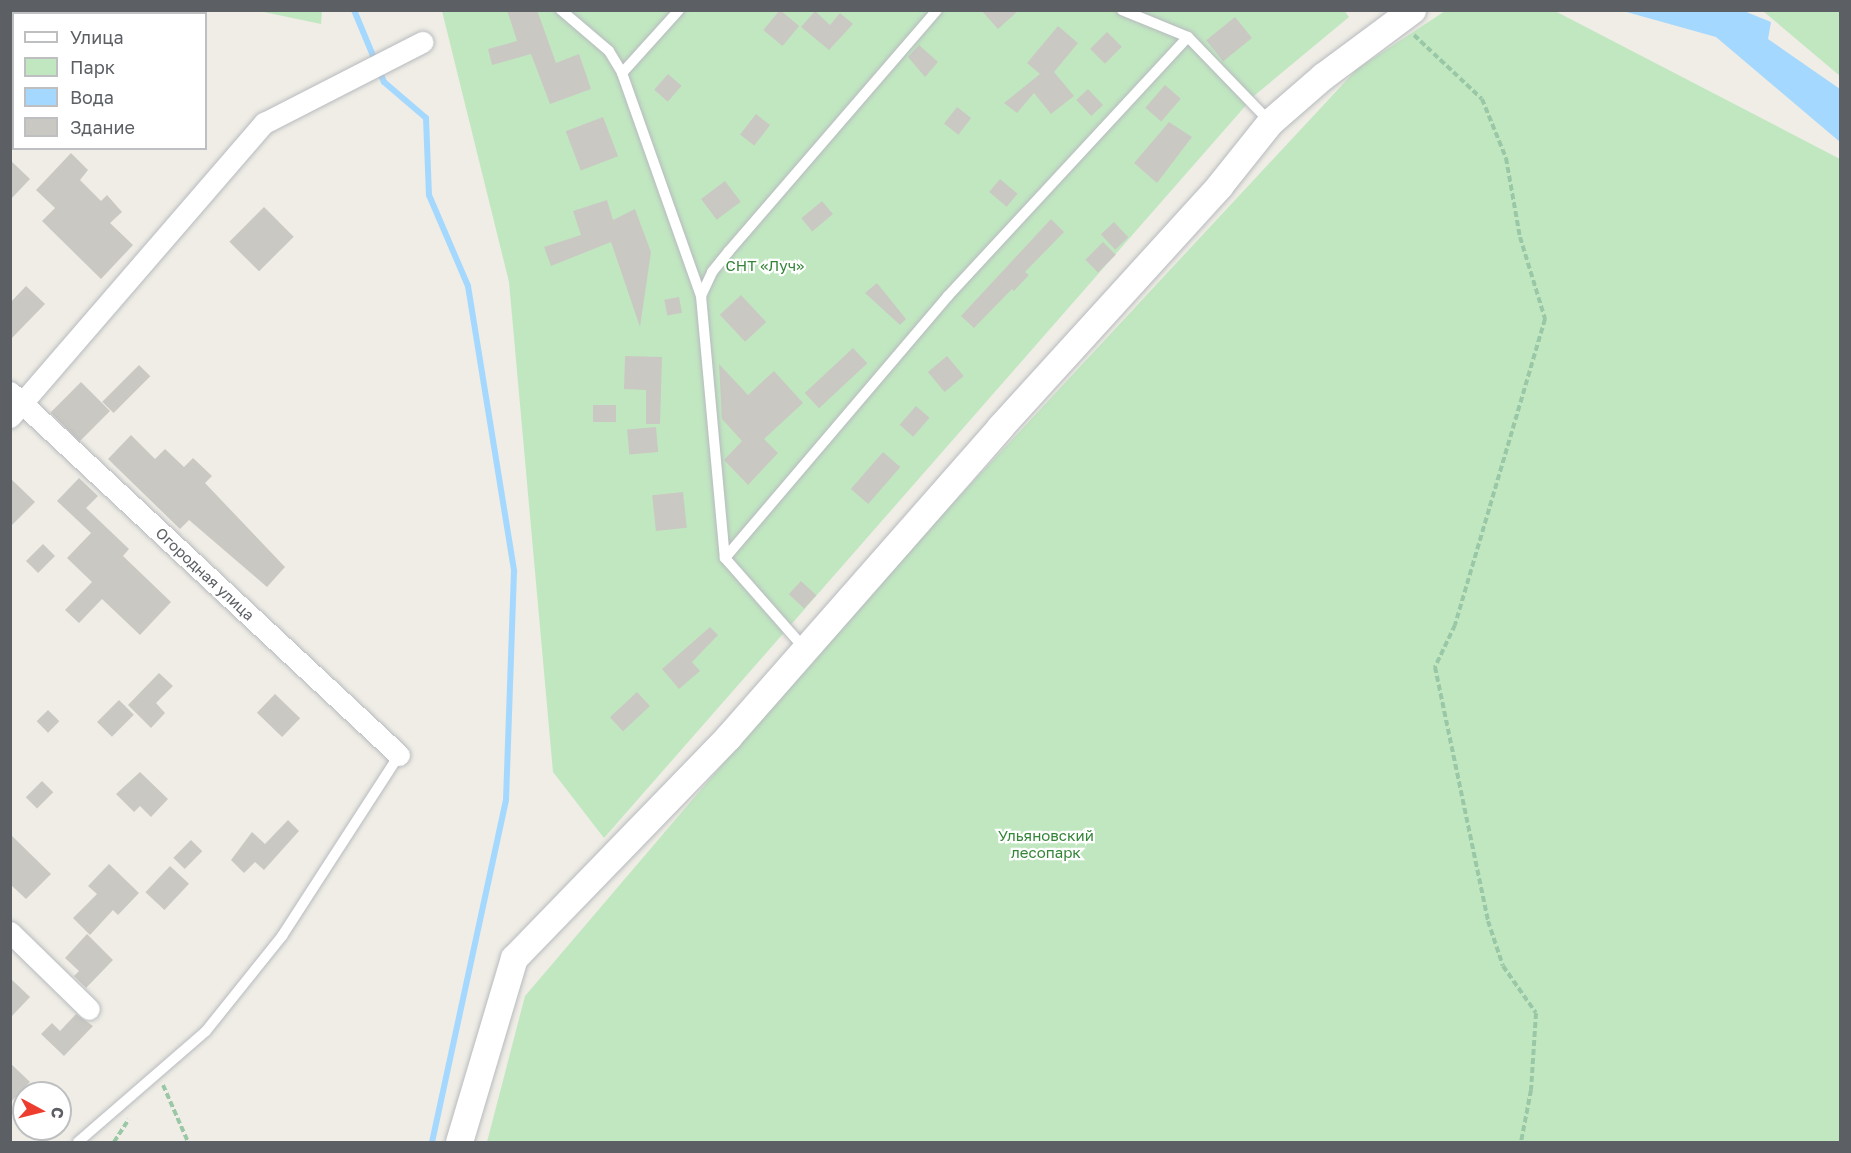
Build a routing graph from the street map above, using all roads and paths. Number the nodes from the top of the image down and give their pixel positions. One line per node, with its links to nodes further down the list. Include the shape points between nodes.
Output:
1 (561, 10): 8 (lane, via 609,51)
2 (679, 10): 8 (lane)
3 (938, 10): 10 (lane, via 729,251 712,272)
4 (1122, 10): 6 (lane)
5 (1405, 15): 9 (street, via 1323,76); 21 (path, via 1482,99 1506,158 1520,237 1545,319 1455,625 1435,667 1488,921 1503,966 1536,1013 1531,1090)
6 (1188, 37): 9 (lane); 12 (lane, via 948,296)
7 (422, 42): 11 (street, via 264,123)
8 (622, 73): 10 (lane)
9 (1270, 122): 13 (street, via 1219,186 1000,427)
10 (701, 297): 12 (lane)
11 (14, 404): 14 (street, Огородная улица)
12 (725, 558): 13 (lane)
13 (806, 650): 20 (street, via 728,737 514,958)
14 (399, 755): 17 (lane, via 282,936 206,1031)
15 (10, 932): 16 (street)
16 (89, 1009)
17 (158, 1073): 18 (lane); 19 (path)
18 (78, 1143)
19 (188, 1143)
20 (459, 1143)
21 (1521, 1143)

